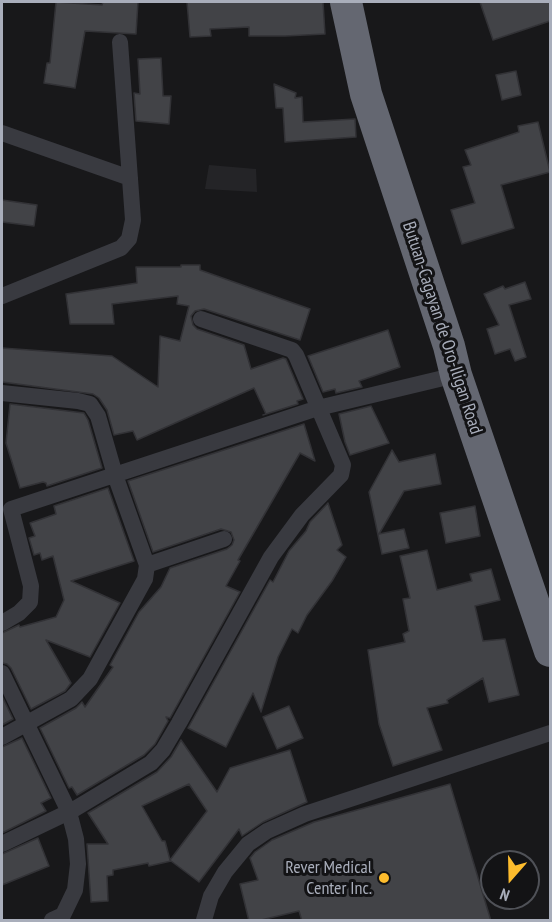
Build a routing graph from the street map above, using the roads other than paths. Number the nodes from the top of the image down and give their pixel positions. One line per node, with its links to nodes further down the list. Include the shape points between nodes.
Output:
1 (346, 2): 7 (highway, Butuan-Cagayan de Oro-Iligan Road, via 366,94)
2 (120, 42): 4 (street)
3 (2, 133): 4 (street)
4 (130, 178): 5 (street, via 132,230 121,248)
5 (2, 296)
6 (201, 319): 9 (street, via 292,350)
7 (453, 362): 9 (street); 15 (highway, Butuan-Cagayan de Oro-Iligan Road)
8 (2, 393): 10 (street, via 90,404 98,416)
9 (318, 408): 10 (street); 20 (street, via 343,465 341,475 302,515 271,557 163,750 151,763)
10 (115, 475): 11 (street); 13 (street)
11 (6, 506): 14 (street, via 31,586 30,602)
12 (224, 539): 13 (street)
13 (147, 565): 17 (street, via 145,579 90,679 71,699)
14 (2, 623)
15 (550, 651)
16 (2, 673): 17 (street)
17 (27, 724): 19 (street); 20 (street)
18 (550, 733): 23 (street, via 304,814 267,831 248,844 225,872 210,896)
19 (2, 737)
20 (69, 812): 21 (street); 22 (street, via 78,864 75,890 63,915)
21 (2, 844)
22 (52, 921)
23 (204, 921)

